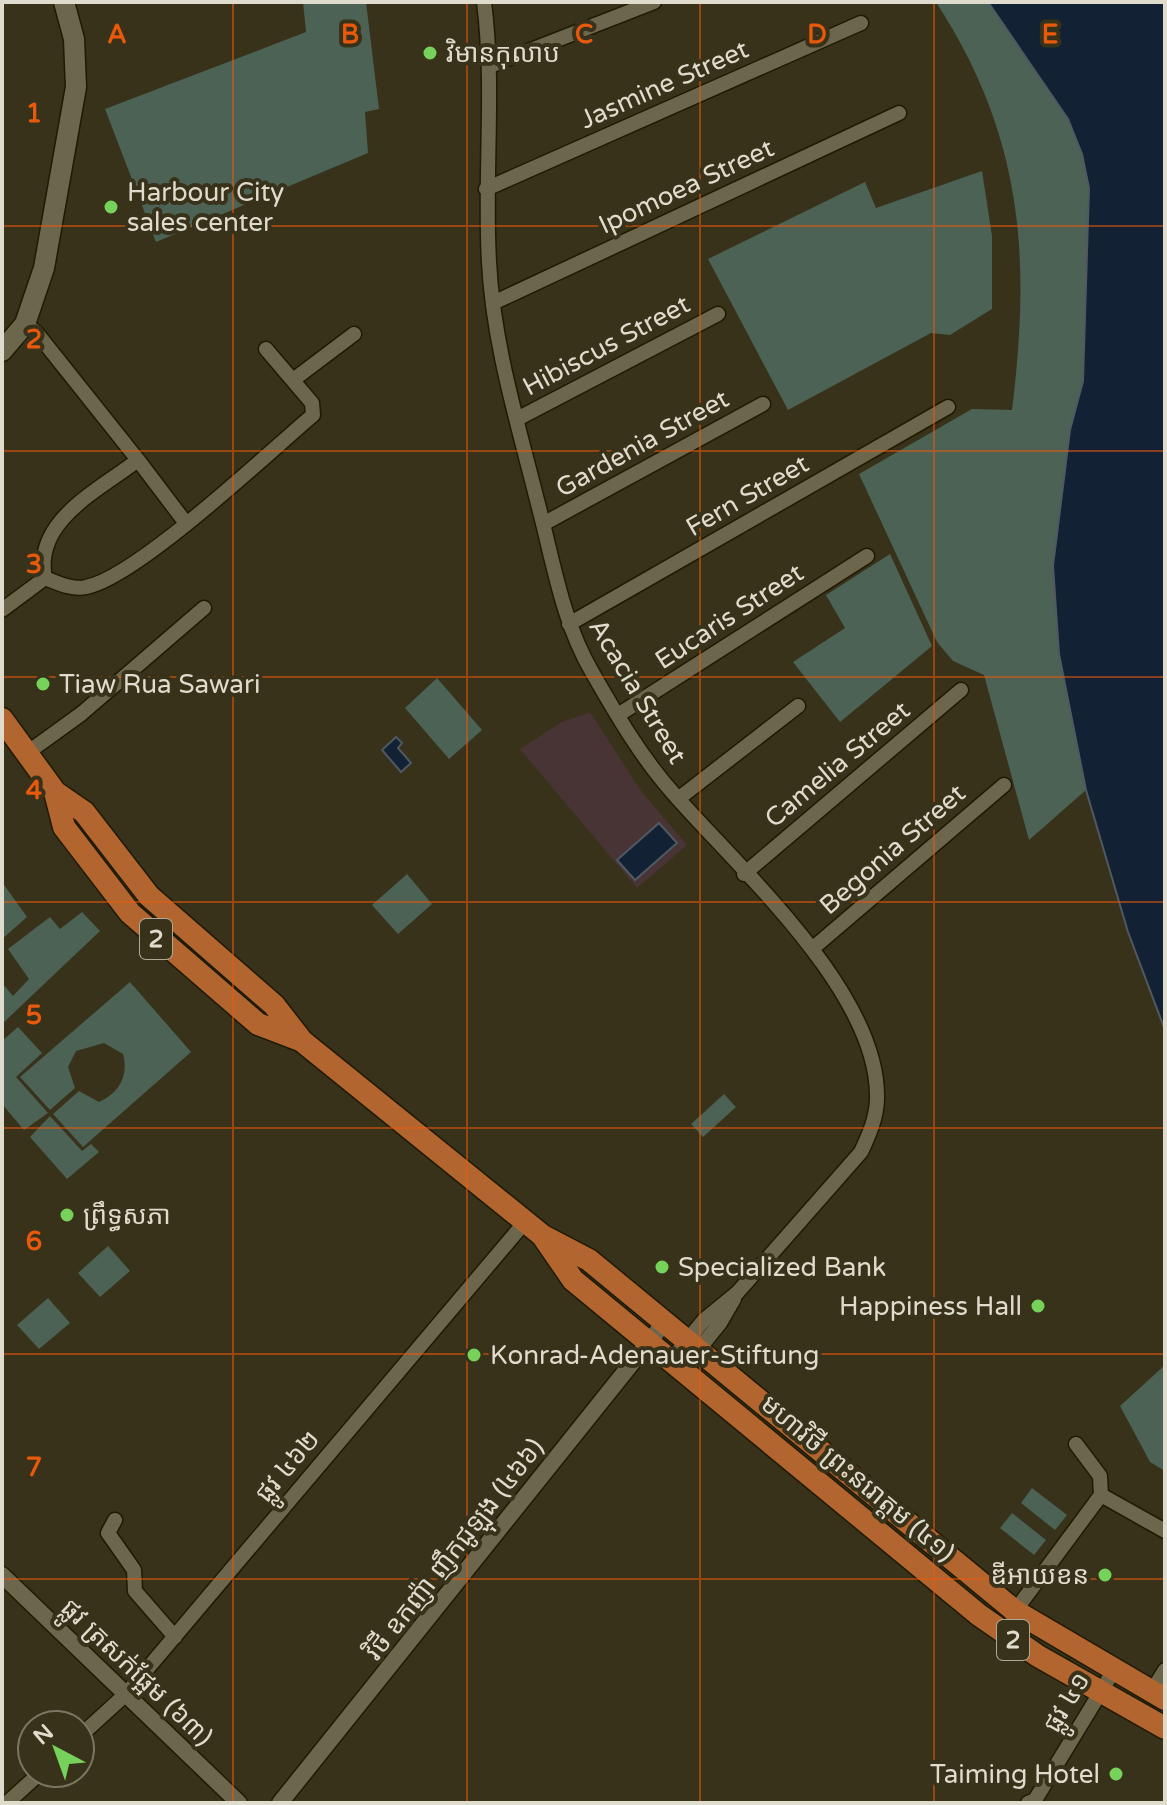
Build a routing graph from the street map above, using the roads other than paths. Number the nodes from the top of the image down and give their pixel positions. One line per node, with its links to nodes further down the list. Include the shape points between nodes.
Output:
1 (64, 2): 10 (main road, via 74,39 76,87 44,268)
2 (484, 2): 5 (street, Acacia Street)
3 (654, 2): 5 (street)
4 (861, 23): 7 (street, Jasmine Street)
5 (490, 66): 7 (street, Acacia Street)
6 (899, 113): 8 (street, Ipomoea Street)
7 (486, 189): 8 (street, Acacia Street)
8 (493, 303): 17 (street, Acacia Street)
9 (718, 314): 17 (street, Hibiscus Street)
10 (25, 324): 13 (main road); 18 (street)
11 (354, 334): 14 (street)
12 (266, 349): 14 (street)
13 (2, 351)
14 (293, 380): 19 (street, via 312,403 313,415)
15 (763, 404): 20 (street, Gardenia Street)
16 (948, 407): 25 (street, Fern Street)
17 (517, 419): 20 (street, Acacia Street)
18 (138, 460): 19 (street); 22 (street, via 58,522 40,558)
19 (185, 522): 22 (street, via 102,583 83,588)
20 (543, 524): 25 (street, Acacia Street)
21 (867, 556): 28 (street, Eucaris Street)
22 (45, 578): 24 (street)
23 (204, 608): 30 (street, via 81,714)
24 (2, 610)
25 (569, 624): 28 (street, Acacia Street)
26 (961, 690): 33 (street, Camelia Street)
27 (798, 706): 32 (street)
28 (618, 715): 32 (street, Acacia Street)
29 (2, 719): 30 (main road, មហាវិថី ព្រះនរោត្តម (៤១) / 2)
30 (27, 753): 35 (main road, មហាវិថី ព្រះនរោត្តម (៤១) / 2, via 55,792 64,827 130,913 258,1024 302,1041)
31 (1004, 785): 34 (street, Begonia Street)
32 (678, 799): 33 (street, Acacia Street)
33 (744, 874): 34 (street, Acacia Street)
34 (812, 949): 38 (street, Acacia Street, via 865,1036 878,1099 872,1129 846,1173)
35 (534, 1229): 36 (main road, មហាវិថី ព្រះនរោត្តម (៤១) / 2, via 589,1260); 37 (main road, មហាវិថី ព្រះនរោត្តម (៤១) / 2, via 573,1280); 47 (street, ផ្លូវ ៤៦២)
36 (664, 1323): 37 (street, វិថី ឧកញ៉ា ញឹកជូឡុង (៤៦៦)); 38 (main road, មហាវិថី ព្រះនរោត្តម (៤១) / 2)
37 (649, 1342): 39 (main road, មហាវិថី ព្រះនរោត្តម (៤១) / 2); 56 (street, វិថី ឧកញ៉ា ញឹកជូឡុង (៤៦៦))
38 (692, 1346): 39 (street, Acacia Street); 45 (main road, មហាវិថី ព្រះនរោត្តម (៤១) / 2)
39 (676, 1365): 46 (main road, មហាវិថី ព្រះនរោត្តម (៤១) / 2)
40 (1076, 1444): 41 (street, via 1100,1476)
41 (1101, 1495): 43 (street); 45 (street)
42 (115, 1520): 47 (street, via 108,1533 134,1570 135,1591)
43 (1165, 1531)
44 (2, 1575): 51 (street, ផ្លូវ ត្រសក់ផ្អែម (៦៣))
45 (1015, 1611): 46 (street); 48 (main road, មហាវិថី ព្រះនរោត្តម (៤១) / 2)
46 (1000, 1631): 50 (main road, មហាវិថី ព្រះនរោត្តម (៤១) / 2)
47 (175, 1637): 51 (street, ផ្លូវ ៤៦២)
48 (1114, 1670): 50 (street, ផ្លូវ ៤១); 52 (main road, មហាវិថី ព្រះនរោត្តម (៤១) / 2)
49 (1165, 1670): 52 (street)
50 (1100, 1693): 54 (main road, មហាវិថី ព្រះនរោត្តម (៤១) / 2); 57 (street, ផ្លូវ ៤១)
51 (126, 1694): 53 (street, ផ្លូវ ៤៦២); 59 (street, ផ្លូវ ត្រសក់ផ្អែម (៦៣))
52 (1158, 1695)
53 (96, 1721)
54 (1165, 1728)
55 (22, 1789): 58 (street)
56 (289, 1800)
57 (1033, 1802)
58 (7, 1803)
59 (239, 1803)

